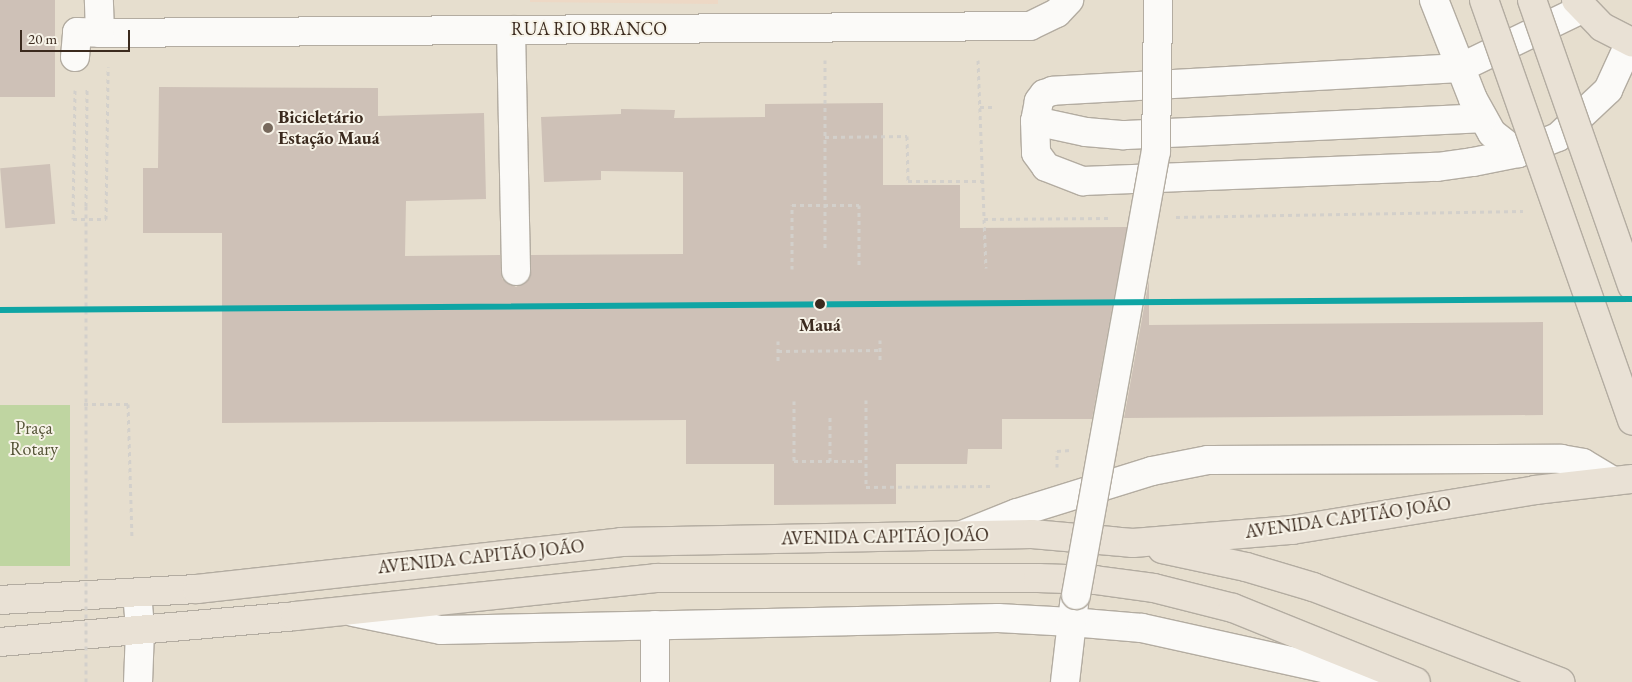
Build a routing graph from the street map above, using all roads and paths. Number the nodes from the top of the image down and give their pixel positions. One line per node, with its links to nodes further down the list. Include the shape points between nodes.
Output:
1 (99, 0): 11 (street)
2 (1069, 0): 8 (street, RUA RIO BRANCO, via 1057,14 1030,26)
3 (1158, 0): 50 (street, bridge, via 1156,152)
4 (1434, 0): 13 (street)
5 (1484, 0): 39 (main road, bridge)
6 (1532, 0): 28 (main road, bridge)
7 (1579, 5): 10 (main road, via 1602,27); 13 (street)
8 (825, 27): 9 (street, RUA RIO BRANCO); 18 (path)
9 (511, 30): 11 (street, RUA RIO BRANCO); 27 (street)
10 (1631, 42): 19 (street, via 1608,90 1584,115 1558,137)
11 (104, 45): 12 (street, RUA RIO BRANCO, via 77,32); 12 (path, via 106,219 74,219)
12 (81, 67): 37 (path, bridge)
13 (1460, 68): 16 (street); 17 (street, via 1054,91 1044,94 1039,101)
14 (996, 107): 15 (path)
15 (980, 108)
16 (1483, 118): 17 (street, via 1124,135 1086,132); 19 (street, via 1492,133)
17 (1035, 121): 19 (street, via 1036,153 1046,167 1083,180 1437,167)
18 (825, 137): 20 (path, via 908,136 908,181); 21 (path)
19 (1518, 153)
20 (983, 181)
21 (825, 205): 23 (path); 24 (path, via 792,205); 25 (path, via 858,205)
22 (984, 219): 26 (path)
23 (825, 251)
24 (792, 268)
25 (859, 268)
26 (986, 268)
27 (516, 271)
28 (1632, 286)
29 (880, 340): 31 (path)
30 (778, 341): 32 (path)
31 (880, 350): 32 (path); 33 (path)
32 (778, 351): 34 (path)
33 (880, 360)
34 (778, 361)
35 (866, 400): 41 (path)
36 (794, 401): 40 (path, via 794,461)
37 (84, 404): 44 (path, via 128,404); 54 (path, bridge)
38 (830, 414): 40 (path)
39 (1632, 421)
40 (830, 461): 41 (path)
41 (866, 461): 43 (path, via 866,487)
42 (1623, 480): 45 (street, via 1583,463 1561,459 1208,460 1143,474 1017,513); 46 (main road, AVENIDA CAPITÃO JOÃO, via 1292,530)
43 (993, 486)
44 (132, 536)
45 (960, 536): 46 (main road, AVENIDA CAPITÃO JOÃO, via 1032,534); 47 (main road, AVENIDA CAPITÃO JOÃO, via 621,542)
46 (1133, 543): 60 (main road, via 1246,567 1313,587)
47 (137, 594): 48 (main road, AVENIDA CAPITÃO JOÃO); 52 (street)
48 (2, 599)
49 (347, 611): 51 (street, via 441,630); 52 (main road, AVENIDA CAPITÃO JOÃO); 59 (main road, AVENIDA CAPITÃO JOÃO, via 656,578 1095,580 1154,588 1233,608)
50 (1071, 622): 51 (street, via 998,618); 57 (street); 58 (street, via 1142,628)
51 (655, 626): 56 (street)
52 (140, 631): 53 (main road, AVENIDA CAPITÃO JOÃO); 55 (street)
53 (0, 642)
54 (86, 682)
55 (138, 682)
56 (655, 682)
57 (1065, 682)
58 (1386, 682)
59 (1416, 682)
60 (1560, 682)

